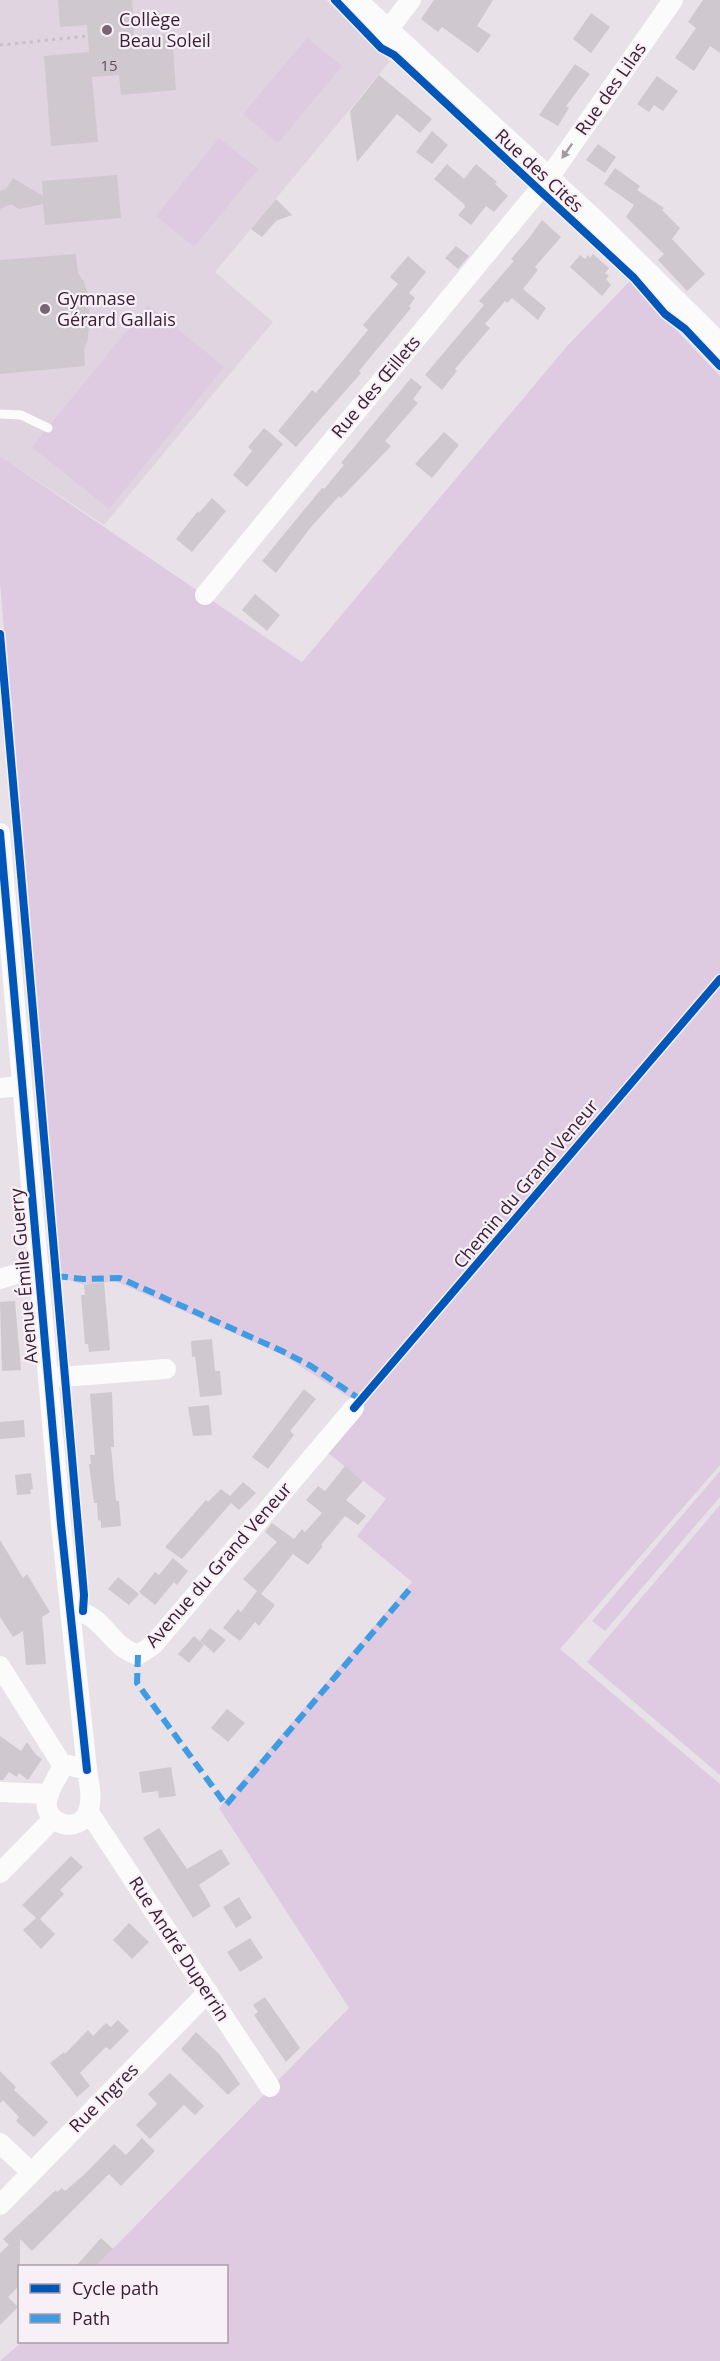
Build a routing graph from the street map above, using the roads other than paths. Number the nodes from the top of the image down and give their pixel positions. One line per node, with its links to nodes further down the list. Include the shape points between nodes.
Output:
1 (354, 0): 4 (street, Rue des Cités)
2 (411, 0): 4 (street)
3 (673, 0): 5 (street, Rue des Lilas, one-way to 5)
4 (387, 31): 5 (street, Rue des Cités)
5 (548, 179): 6 (street, Rue des Cités); 9 (street, Rue des Œillets)
6 (720, 346)
7 (0, 414): 8 (lane, via 21,415)
8 (48, 428)
9 (205, 595)
10 (0, 833): 11 (street, Avenue Émile Guerry)
11 (22, 1086): 12 (street); 13 (street, Avenue Émile Guerry)
12 (0, 1088)
13 (39, 1267): 14 (street); 16 (street, Avenue Émile Guerry)
14 (0, 1279)
15 (166, 1369): 16 (street)
16 (48, 1378): 18 (street, Avenue Émile Guerry)
17 (354, 1408): 18 (street, Avenue du Grand Veneur, via 153,1645 138,1655 125,1651 96,1620 83,1611)
18 (70, 1610): 20 (street, Avenue Émile Guerry, via 80,1716)
19 (0, 1666): 20 (street)
20 (73, 1767): 22 (street); 23 (street, via 91,1794)
21 (0, 1792): 22 (street)
22 (49, 1794): 24 (street, via 47,1808)
23 (88, 1811): 24 (street, via 79,1822 70,1825); 26 (street, Rue André Duperrin)
24 (53, 1819): 25 (street)
25 (0, 1873)
26 (208, 1992): 27 (street, Rue André Duperrin); 29 (street, Rue Ingres)
27 (270, 2087)
28 (0, 2144): 29 (street)
29 (31, 2172): 30 (street, Rue Ingres)
30 (0, 2205)

